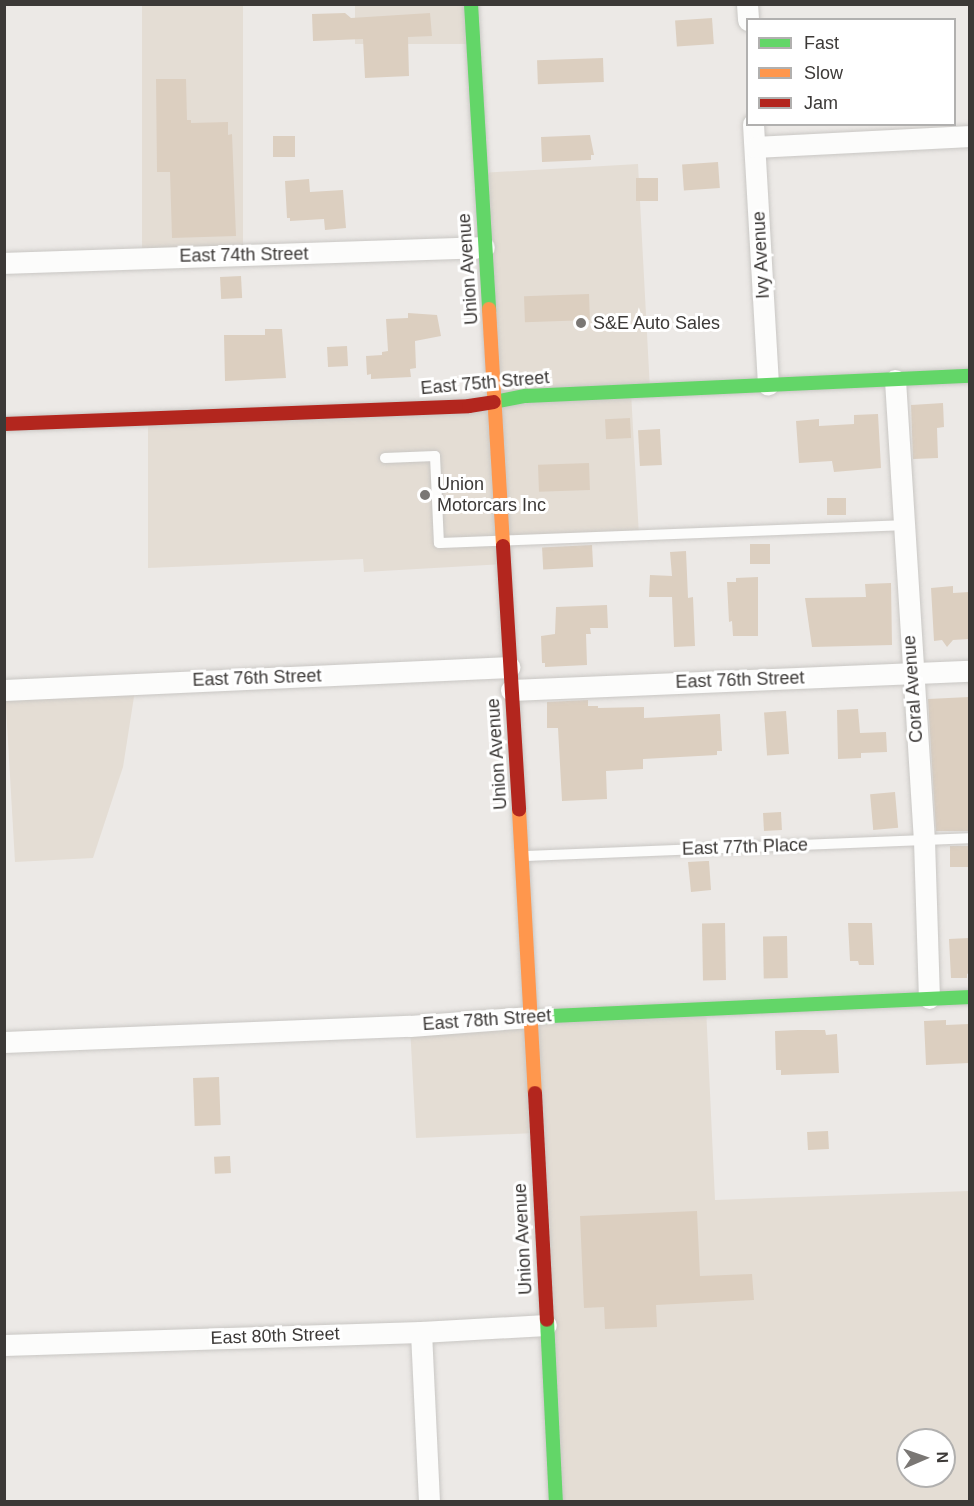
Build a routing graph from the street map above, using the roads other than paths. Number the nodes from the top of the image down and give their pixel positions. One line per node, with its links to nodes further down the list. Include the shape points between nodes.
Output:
1 (471, 4): 5 (main road, Union Avenue)
2 (753, 126): 4 (street, Ivy Avenue)
3 (969, 136): 4 (street)
4 (755, 147): 9 (street, Ivy Avenue)
5 (484, 247): 6 (street, East 74th Street); 10 (main road, Union Avenue)
6 (4, 263)
7 (969, 376): 8 (main road, East 75th Street)
8 (895, 380): 9 (main road, East 75th Street); 13 (street, Coral Avenue)
9 (768, 385): 10 (main road, East 75th Street, via 526,396)
10 (495, 402): 11 (main road, East 75th Street); 14 (main road, Union Avenue)
11 (4, 424)
12 (385, 458): 14 (lane, via 435,456 439,543)
13 (903, 525): 14 (lane); 17 (street, Coral Avenue)
14 (504, 540): 15 (main road, Union Avenue)
15 (509, 667): 18 (street, East 76th Street); 19 (main road, Union Avenue)
16 (969, 670): 17 (street, East 76th Street)
17 (912, 673): 19 (street, East 76th Street); 21 (street, Coral Avenue)
18 (4, 690)
19 (511, 690): 22 (main road, Union Avenue)
20 (969, 838): 21 (lane, East 77th Place)
21 (924, 840): 22 (lane, East 77th Place); 23 (street, Coral Avenue)
22 (521, 856): 25 (main road, Union Avenue)
23 (929, 998): 24 (main road, East 78th Street); 25 (main road, East 78th Street)
24 (969, 998)
25 (531, 1017): 26 (street, East 78th Street, via 410,1026); 27 (main road, Union Avenue)
26 (4, 1042)
27 (546, 1325): 28 (street, East 80th Street); 31 (main road, Union Avenue)
28 (421, 1332): 29 (street, East 80th Street); 30 (street)
29 (4, 1345)
30 (429, 1502)
31 (556, 1502)

